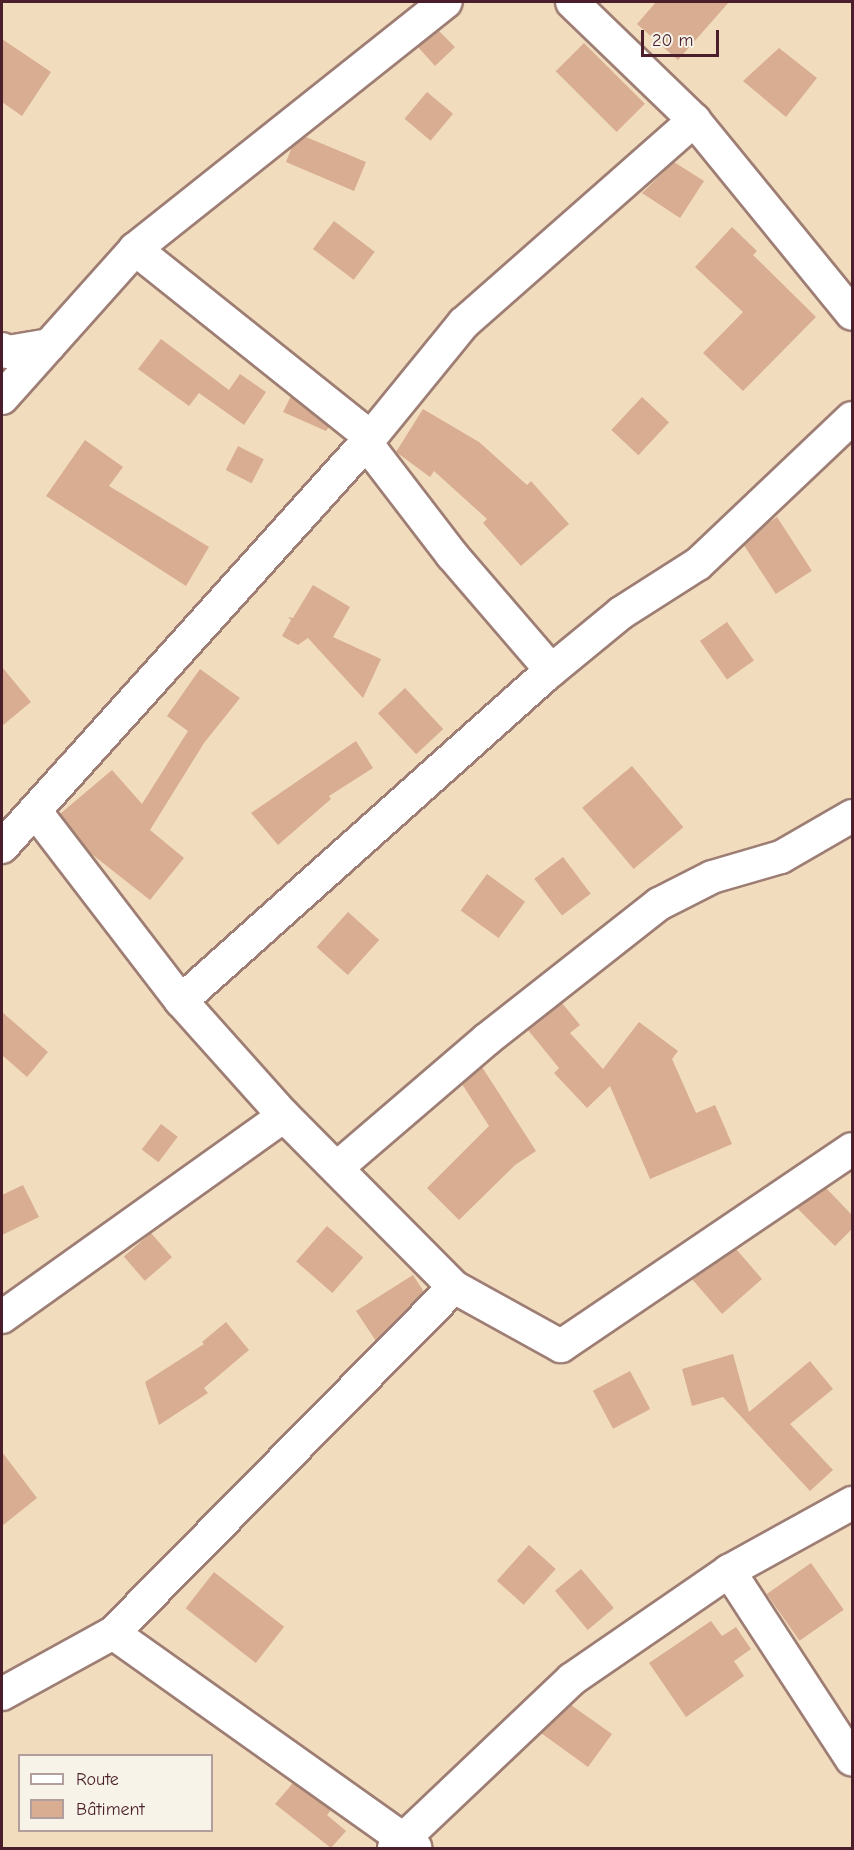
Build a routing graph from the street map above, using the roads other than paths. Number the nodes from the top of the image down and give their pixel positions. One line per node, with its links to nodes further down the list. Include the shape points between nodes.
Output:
1 (446, 2): 4 (street)
2 (572, 2): 3 (street)
3 (694, 120): 5 (street); 10 (street, via 464,323)
4 (135, 249): 6 (street); 10 (street, via 363,431)
5 (852, 314)
6 (49, 345): 7 (street, via 8,352); 8 (street)
7 (2, 349)
8 (2, 398)
9 (852, 418): 11 (street, via 698,564 621,613)
10 (366, 443): 11 (street, via 452,555); 12 (street)
11 (551, 670): 15 (street)
12 (35, 811): 14 (street); 15 (street)
13 (852, 816): 18 (street, via 781,857 712,877 659,904 486,1040)
14 (2, 847)
15 (181, 1001): 16 (street)
16 (284, 1116): 18 (street); 20 (street)
17 (852, 1149): 19 (street, via 561,1346)
18 (338, 1167): 19 (street)
19 (454, 1287): 23 (street)
20 (2, 1317)
21 (852, 1503): 22 (street)
22 (729, 1571): 25 (street); 26 (street, via 572,1679)
23 (113, 1633): 24 (street); 26 (street)
24 (2, 1695)
25 (852, 1760)
26 (404, 1846)

